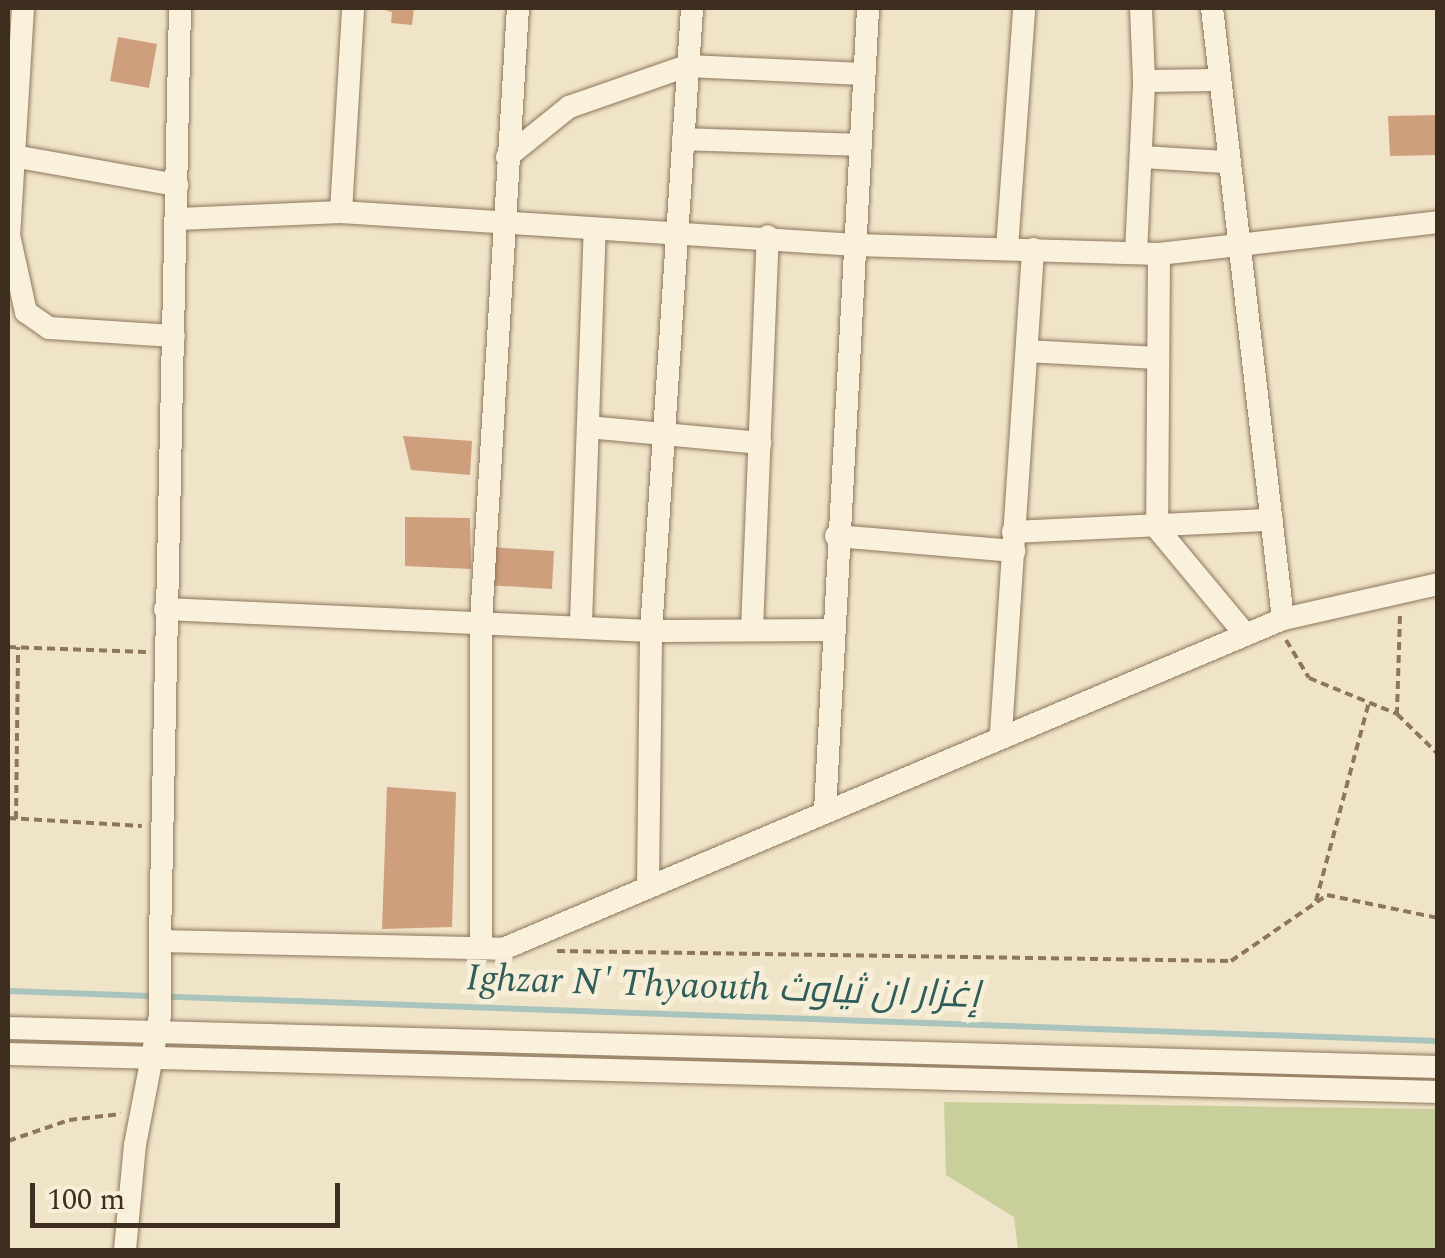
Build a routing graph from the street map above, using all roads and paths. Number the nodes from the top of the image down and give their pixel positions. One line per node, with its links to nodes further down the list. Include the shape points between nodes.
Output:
1 (23, 8): 16 (street)
2 (180, 8): 20 (street)
3 (353, 8): 21 (street)
4 (518, 8): 17 (street)
5 (692, 8): 10 (street)
6 (868, 8): 11 (street)
7 (1024, 8): 29 (street)
8 (1141, 8): 13 (street)
9 (1212, 8): 12 (street)
10 (687, 66): 11 (street); 14 (street); 17 (street, via 569,108)
11 (863, 74): 15 (street)
12 (1218, 80): 13 (street); 19 (street)
13 (1144, 81): 18 (street)
14 (684, 139): 15 (street); 26 (street)
15 (860, 145): 28 (street)
16 (9, 155): 20 (street); 33 (street, via 11,251 26,312 49,328)
17 (507, 157): 24 (street)
18 (1141, 157): 19 (street); 32 (street)
19 (1226, 162): 30 (street)
20 (177, 185): 22 (street)
21 (341, 212): 22 (street); 24 (street)
22 (178, 219): 33 (street)
23 (1438, 222): 30 (street)
24 (502, 225): 25 (street); 47 (street)
25 (595, 230): 26 (street); 36 (street)
26 (682, 233): 27 (street); 37 (street)
27 (768, 236): 28 (street); 38 (street)
28 (856, 244): 29 (street); 41 (street)
29 (1007, 248): 31 (street)
30 (1238, 248): 32 (street); 39 (street)
31 (1033, 249): 32 (street); 34 (street)
32 (1147, 253): 35 (street)
33 (174, 336): 45 (street)
34 (1026, 351): 35 (street); 42 (street)
35 (1156, 358): 40 (street)
36 (588, 427): 37 (street); 48 (street)
37 (666, 434): 38 (street); 51 (street)
38 (760, 443): 49 (street)
39 (1272, 520): 40 (street); 46 (street)
40 (1158, 528): 42 (street); 52 (street)
41 (836, 536): 42 (street); 50 (street)
42 (1014, 542): 58 (street)
43 (1438, 584): 44 (street)
44 (1402, 596): 46 (street); 57 (path)
45 (165, 610): 47 (street); 53 (street)
46 (1283, 618): 52 (street); 56 (path, via 1288,647 1309,678)
47 (481, 622): 48 (street); 68 (street)
48 (581, 622): 51 (street)
49 (752, 630): 50 (street); 51 (street)
50 (832, 630): 60 (street)
51 (650, 631): 64 (street)
52 (1246, 634): 58 (street)
53 (164, 644): 55 (path, via 120,654); 63 (street)
54 (8, 647): 55 (path)
55 (18, 647): 62 (path)
56 (1369, 702): 57 (path); 65 (path)
57 (1397, 714): 59 (path)
58 (1001, 733): 60 (street)
59 (1438, 754)
60 (825, 811): 64 (street)
61 (8, 818): 62 (path)
62 (16, 819): 63 (path)
63 (162, 827): 67 (street)
64 (648, 884): 68 (street, via 503,949)
65 (1316, 900): 66 (path, via 1339,895); 69 (path, via 1249,956 1231,961)
66 (1438, 918)
67 (160, 941): 68 (street); 70 (street)
68 (481, 948)
69 (541, 950)
70 (158, 1025): 71 (street); 73 (street); 74 (street)
71 (8, 1028)
72 (8, 1054): 73 (street)
73 (150, 1060): 75 (street); 76 (street)
74 (1438, 1067)
75 (1438, 1092)
76 (140, 1112): 77 (path, via 69,1120); 78 (street)
77 (8, 1141)
78 (125, 1250)

